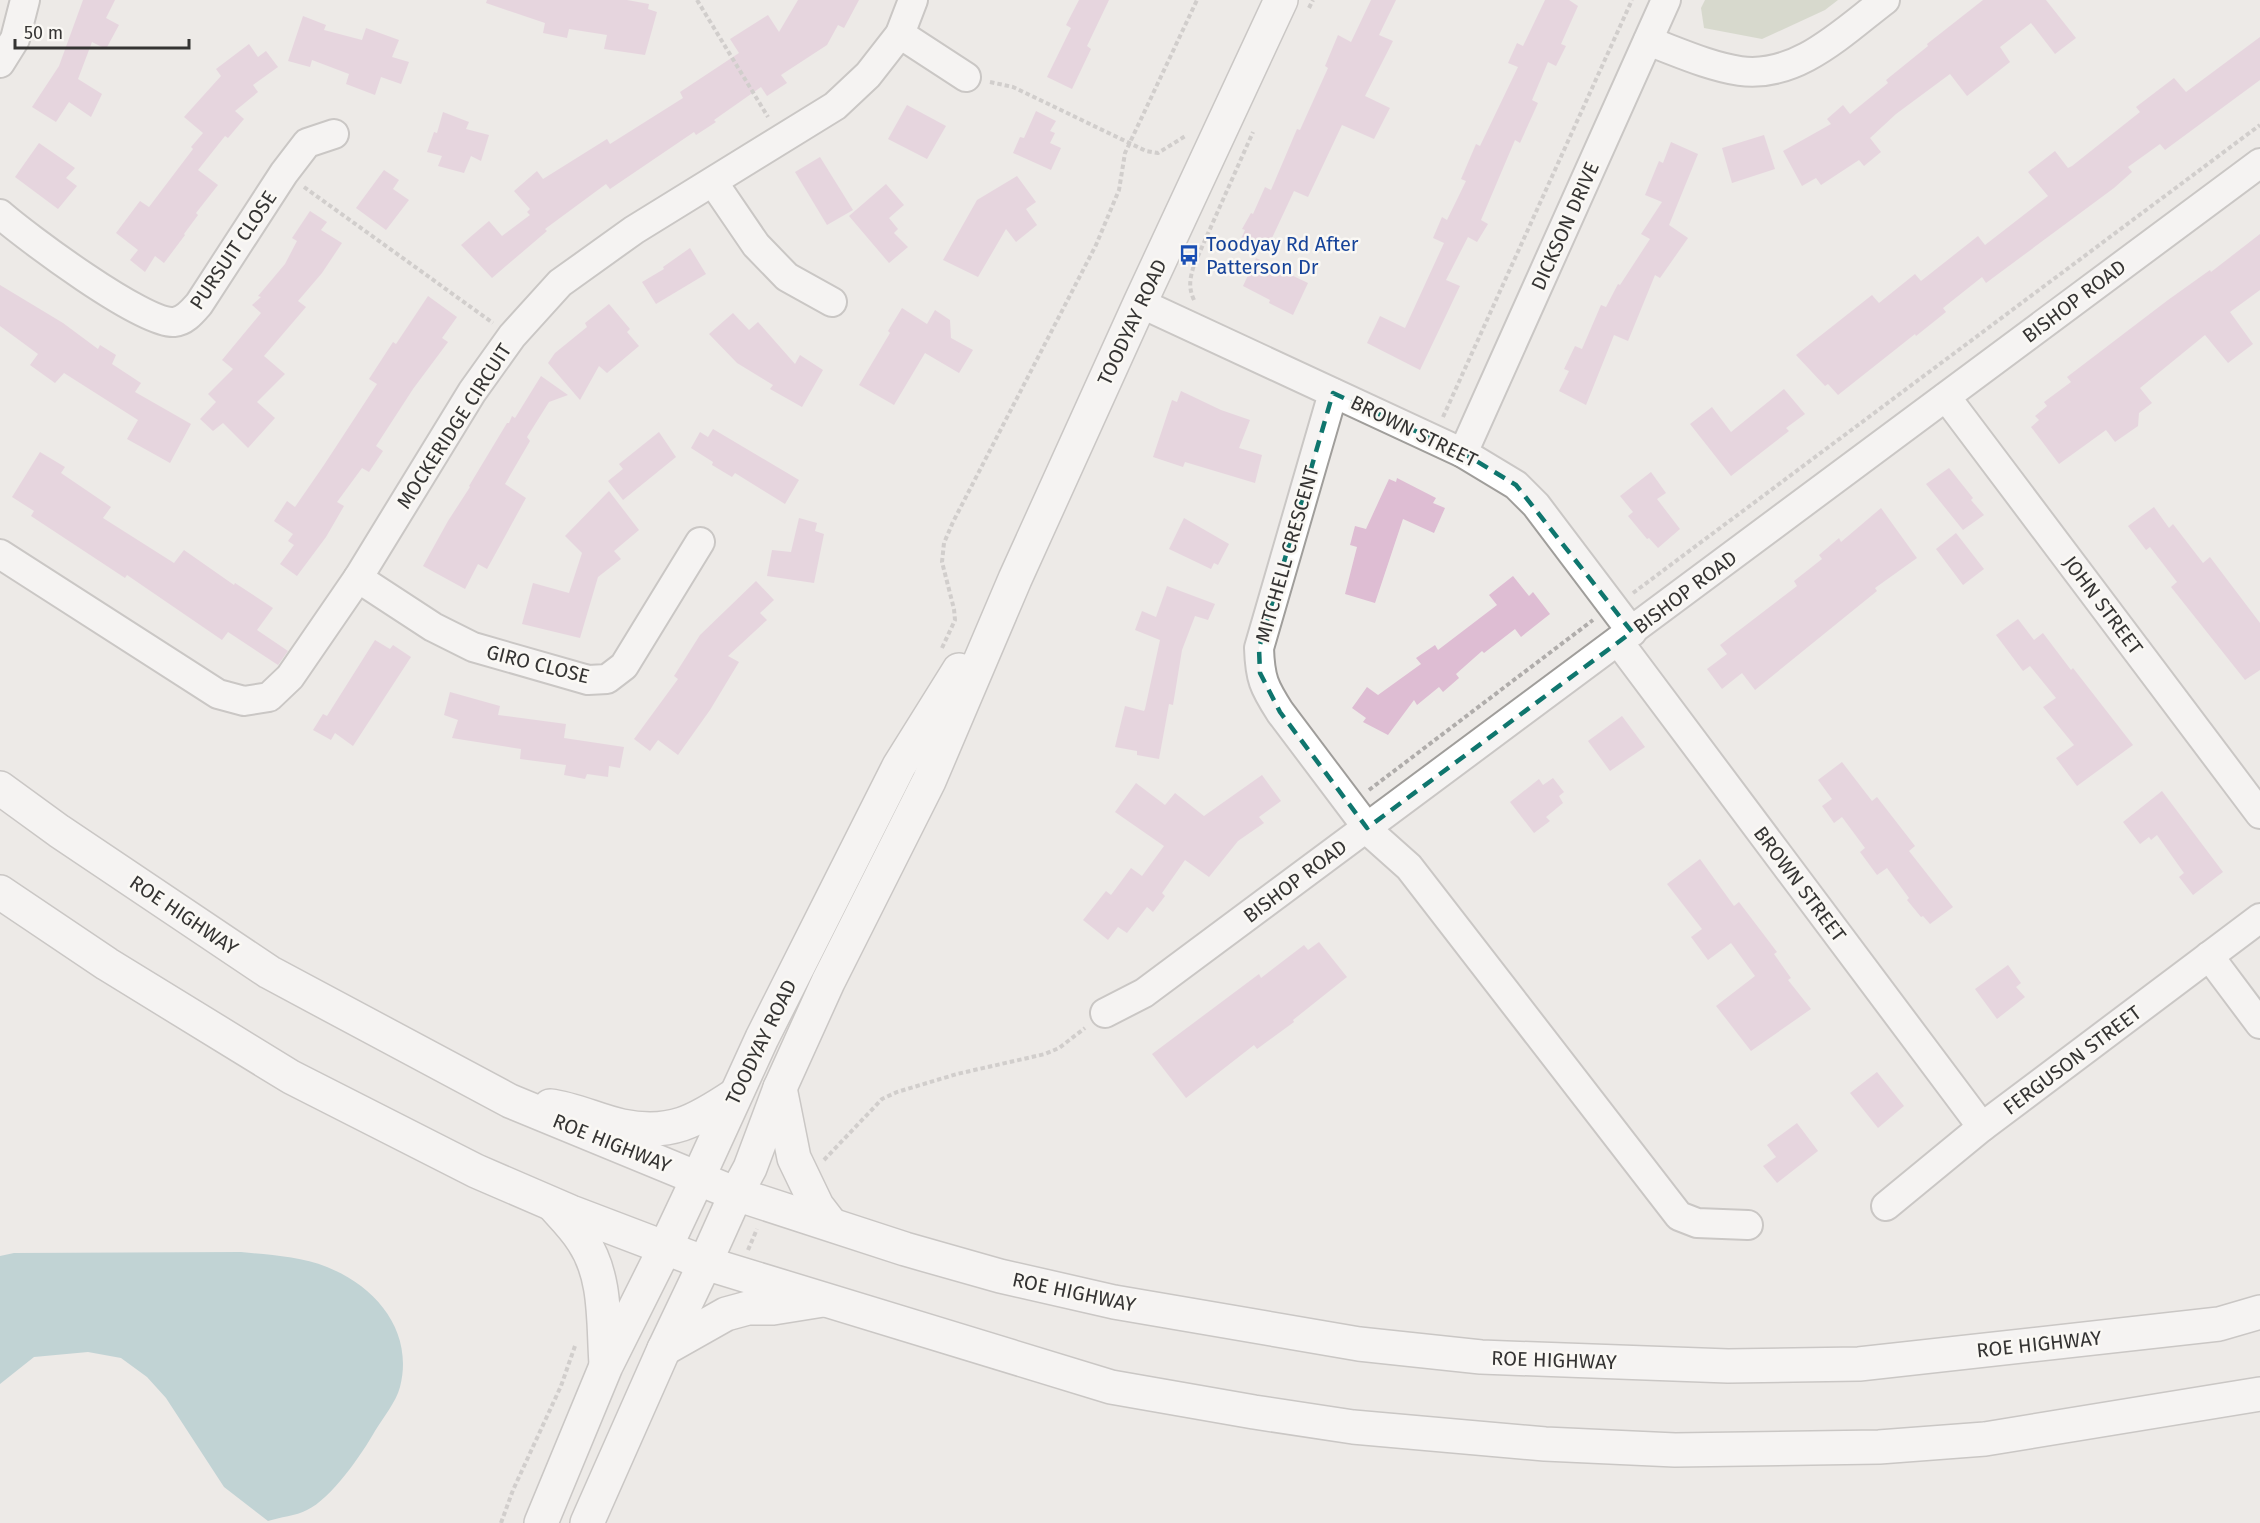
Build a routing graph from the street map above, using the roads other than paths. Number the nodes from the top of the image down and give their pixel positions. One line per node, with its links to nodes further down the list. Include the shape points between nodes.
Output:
1 (25, 0): 8 (street, via 15,39)
2 (913, 0): 6 (street, MOCKERIDGE CIRCUIT)
3 (1666, 0): 7 (street, DICKSON DRIVE)
4 (1885, 0): 7 (street, via 1824,46 1795,63 1769,70 1742,71 1706,63)
5 (1295, 5): 15 (main road, TOODYAY ROAD, via 1216,143)
6 (900, 34): 9 (street); 12 (street, MOCKERIDGE CIRCUIT, via 868,75 835,106)
7 (1648, 41): 18 (street, DICKSON DRIVE)
8 (0, 63)
9 (966, 76)
10 (334, 134): 13 (street, PURSUIT CLOSE, via 307,143 199,304 189,316 175,322 161,321 134,308 74,270)
11 (2260, 163): 17 (street, BISHOP ROAD)
12 (712, 182): 14 (street, via 756,245 787,277); 21 (street, MOCKERIDGE CIRCUIT, via 588,261 534,309 472,392)
13 (0, 213)
14 (832, 302)
15 (1140, 303): 16 (street, BROWN STREET); 22 (main road, TOODYAY ROAD)
16 (1333, 393): 18 (street, BROWN STREET); 26 (street, MITCHELL CRESCENT, via 1259,648 1260,672 1280,712)
17 (1946, 397): 23 (street, BISHOP ROAD); 25 (street, JOHN STREET)
18 (1463, 453): 23 (street, BROWN STREET, via 1516,485 1536,505)
19 (700, 542): 21 (street, GIRO CLOSE, via 624,666 607,679 588,680 473,647 433,627)
20 (0, 554): 21 (street, MOCKERIDGE CIRCUIT, via 218,694 244,701 269,697 290,676)
21 (358, 578)
22 (1015, 579): 32 (main road, TOODYAY ROAD, via 929,781 828,982); 33 (main road, TOODYAY ROAD, via 899,766)
23 (1625, 636): 26 (street, BISHOP ROAD); 35 (street, BROWN STREET)
24 (0, 788): 34 (main road, ROE HIGHWAY, via 269,972)
25 (2260, 814)
26 (1367, 828): 30 (street, BISHOP ROAD, via 1144,993); 41 (street, MITCHELL CRESCENT, via 1409,867 1679,1216 1697,1223)
27 (0, 892): 38 (main road, via 107,964 291,1077 476,1171)
28 (2260, 918): 29 (street, FERGUSON STREET)
29 (2209, 956): 31 (street); 35 (street, FERGUSON STREET)
30 (1105, 1013)
31 (2260, 1024)
32 (780, 1088): 37 (main road, TOODYAY ROAD); 40 (main road, via 794,1158)
33 (735, 1095): 34 (main road, via 696,1120 652,1129 622,1126 558,1107); 36 (main road, TOODYAY ROAD)
34 (510, 1101): 36 (main road, ROE HIGHWAY)
35 (1982, 1127): 39 (street, FERGUSON STREET)
36 (698, 1178): 37 (main road, ROE HIGHWAY); 42 (main road, TOODYAY ROAD)
37 (736, 1194): 40 (main road, ROE HIGHWAY); 43 (main road, TOODYAY ROAD)
38 (553, 1205): 42 (main road); 47 (main road, via 583,1240 596,1268 603,1299)
39 (1886, 1206)
40 (830, 1224): 45 (main road, ROE HIGHWAY, via 1000,1276 1114,1302 1359,1344 1481,1357 1728,1366 1859,1364 2219,1324)
41 (1749, 1225)
42 (665, 1248): 43 (main road); 47 (main road, TOODYAY ROAD)
43 (705, 1263): 44 (main road); 46 (main road, TOODYAY ROAD)
44 (823, 1300): 46 (main road, via 726,1314); 48 (main road, via 1111,1386 1353,1427 1545,1444 1675,1450 1879,1447 1985,1439)
45 (2260, 1312)
46 (664, 1349): 50 (main road, TOODYAY ROAD)
47 (606, 1366): 49 (main road, TOODYAY ROAD)
48 (2260, 1394)
49 (541, 1523)
50 (587, 1523)

